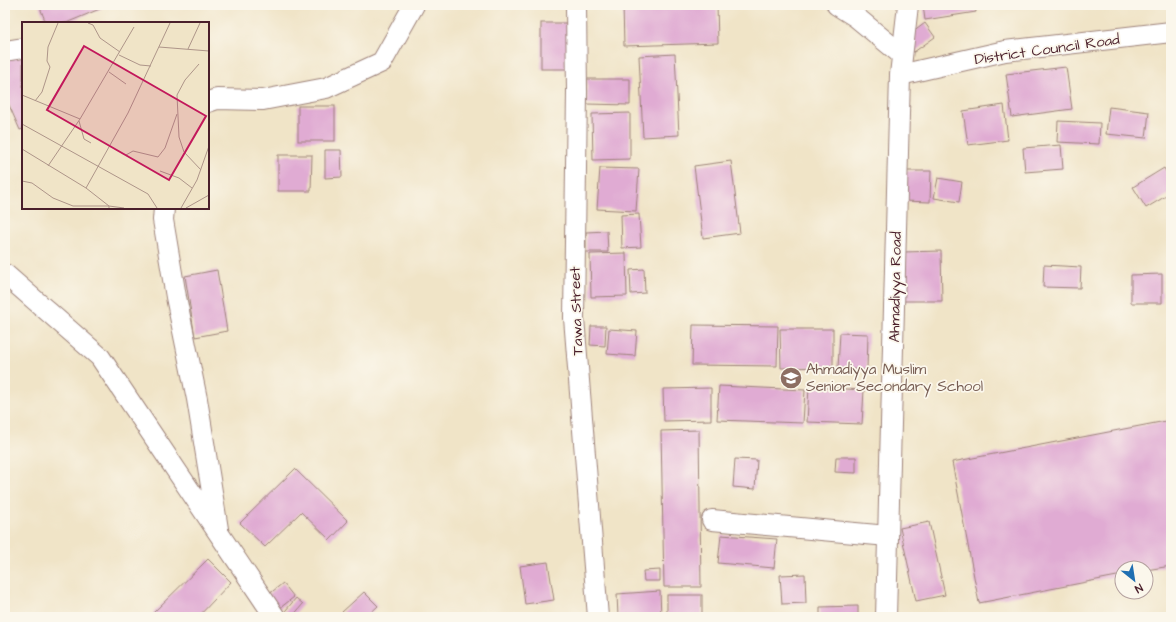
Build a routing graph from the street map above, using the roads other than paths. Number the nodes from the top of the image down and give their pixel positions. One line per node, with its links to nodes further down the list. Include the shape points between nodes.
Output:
1 (414, 5): 10 (street, via 382,62 340,82 326,88 263,100 217,99)
2 (576, 5): 17 (street, Tawa Street, via 574,318)
3 (837, 5): 8 (street, via 856,17)
4 (908, 5): 8 (street, Ahmadiyya Road)
5 (1171, 32): 9 (street, District Council Road, via 1005,51)
6 (22, 48): 7 (street)
7 (5, 51)
8 (902, 55): 9 (street, Ahmadiyya Road)
9 (900, 75): 15 (street, Ahmadiyya Road)
10 (209, 102)
11 (164, 209): 14 (street, via 163,220 176,297 197,399)
12 (5, 274): 14 (street, via 100,357)
13 (712, 520): 15 (street)
14 (219, 535): 16 (street)
15 (888, 536): 18 (street, Ahmadiyya Road)
16 (275, 617)
17 (598, 617)
18 (886, 617)

